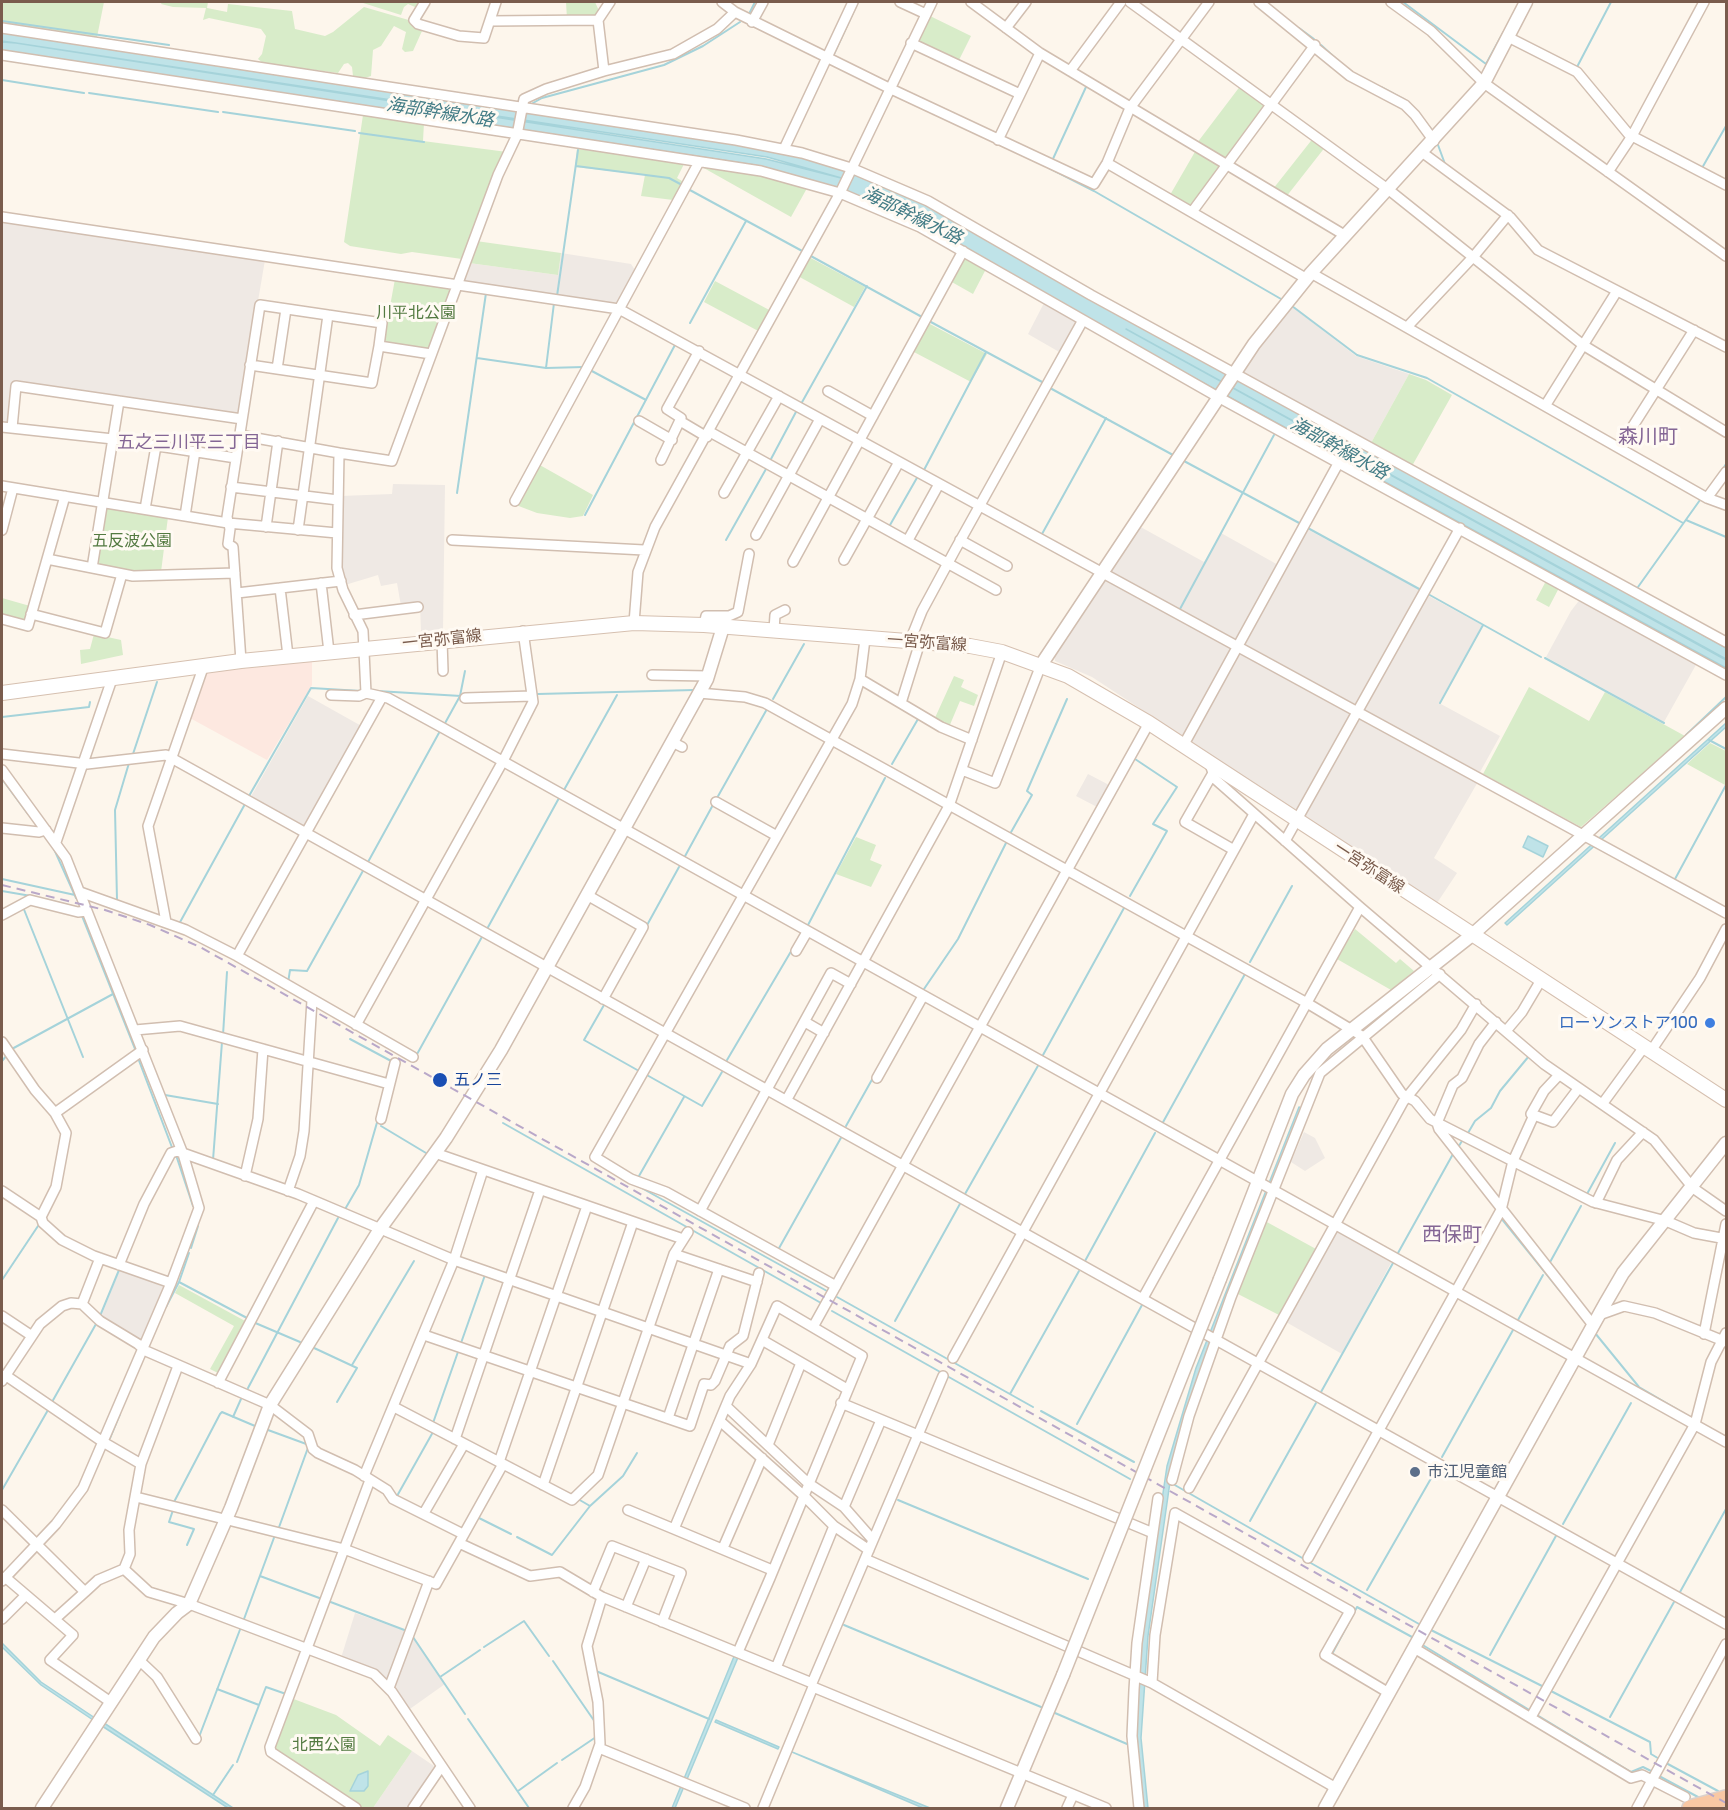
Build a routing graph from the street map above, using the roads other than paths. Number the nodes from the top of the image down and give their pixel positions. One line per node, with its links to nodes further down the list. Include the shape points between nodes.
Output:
1 (425, 2): 21 (street, via 414,20 418,24 459,36 484,38)
2 (496, 2): 21 (street)
3 (722, 2): 18 (street)
4 (763, 2): 22 (street)
5 (854, 2): 31 (street)
6 (900, 2): 19 (street)
7 (932, 2): 19 (street)
8 (971, 2): 24 (street)
9 (1026, 2): 24 (street)
10 (1121, 2): 33 (street)
11 (1130, 2): 26 (street)
12 (1209, 2): 26 (street)
13 (1259, 2): 28 (street)
14 (1391, 2): 34 (street, via 1431,31)
15 (1526, 2): 25 (street)
16 (1704, 2): 41 (street)
17 (605, 4): 20 (street)
18 (735, 12): 22 (street); 32 (street, via 717,28 673,54)
19 (926, 14): 27 (street)
20 (598, 20): 21 (street); 32 (street)
21 (490, 21)
22 (752, 22): 31 (street)
23 (2, 28): 38 (street)
24 (1006, 28): 29 (street)
25 (1508, 37): 34 (street); 41 (street, via 1577,72)
26 (1181, 38): 37 (street); 39 (street)
27 (911, 43): 35 (street); 36 (street)
28 (1315, 45): 37 (street); 43 (street, via 1350,76 1405,105)
29 (1040, 53): 33 (street); 36 (street)
30 (2, 55): 40 (street)
31 (827, 58): 35 (street); 44 (street)
32 (604, 71): 38 (street, via 531,94)
33 (1070, 71): 39 (street)
34 (1484, 83): 43 (street); 50 (street)
35 (889, 88): 42 (street); 49 (street)
36 (1020, 94): 42 (street)
37 (1271, 104): 48 (street); 52 (street)
38 (522, 106): 40 (street); 44 (street)
39 (1130, 108): 47 (street); 48 (street)
40 (518, 133): 46 (street); 62 (street)
41 (1632, 137): 50 (street); 51 (street)
42 (998, 140): 47 (street, via 1090,183 1098,181)
43 (1434, 141): 45 (street)
44 (784, 149): 49 (street)
45 (1423, 153): 52 (street); 55 (street)
46 (699, 162): 53 (street, via 761,171); 65 (street)
47 (1107, 163): 54 (street)
48 (1227, 165): 54 (street); 57 (street)
49 (851, 168): 53 (street); 77 (street, via 928,201)
50 (1608, 172): 60 (street)
51 (1726, 186)
52 (1389, 190): 57 (street); 59 (street)
53 (841, 192): 58 (street); 78 (street)
54 (1192, 212): 61 (street)
55 (1508, 215): 59 (street); 63 (street, via 1538,250)
56 (2, 217): 62 (street)
57 (1346, 236): 61 (street)
58 (963, 251): 67 (street); 86 (street)
59 (1474, 256): 68 (street); 70 (street)
60 (1726, 256)
61 (1309, 276): 68 (street); 77 (street)
62 (457, 284): 65 (street); 74 (street)
63 (1617, 291): 69 (street); 70 (street)
64 (286, 309): 66 (street); 75 (street, via 260,305); 76 (street)
65 (619, 309): 73 (street); 123 (street)
66 (328, 315): 71 (street, via 382,323); 79 (street)
67 (1083, 320): 83 (street); 126 (street)
68 (1407, 326): 85 (street)
69 (1694, 330): 72 (street); 80 (street)
70 (1583, 345): 80 (street); 85 (street)
71 (379, 346): 74 (street); 79 (street, via 372,383)
72 (1726, 347)
73 (699, 351): 78 (street); 90 (street, via 667,410)
74 (431, 354): 105 (street, via 392,461)
75 (250, 365): 76 (street); 87 (street)
76 (277, 369): 79 (street)
77 (1235, 372): 83 (street); 170 (street)
78 (741, 375): 82 (street); 94 (street)
79 (320, 376): 101 (street)
80 (1655, 389): 93 (street); 102 (street)
81 (828, 391): 86 (street)
82 (779, 396): 88 (street); 104 (street)
83 (1219, 397): 109 (street); 148 (street)
84 (119, 401): 87 (street); 92 (street, via 16,386); 96 (street)
85 (1545, 406): 102 (street)
86 (873, 416): 98 (street)
87 (242, 419): 95 (street)
88 (820, 419): 98 (street); 111 (street)
89 (639, 421): 97 (street)
90 (680, 421): 94 (street); 97 (street)
91 (2, 427): 92 (street)
92 (12, 428): 96 (street)
93 (1726, 432)
94 (708, 434): 104 (street); 140 (street)
95 (239, 435): 99 (street); 106 (street)
96 (113, 439): 100 (street); 124 (street)
97 (672, 440): 107 (street)
98 (860, 440): 108 (street); 120 (street)
99 (278, 441): 101 (street); 116 (street)
100 (156, 446): 103 (street); 127 (street)
101 (311, 446): 105 (street); 118 (street)
102 (1619, 448): 121 (street)
103 (195, 452): 106 (street); 128 (street)
104 (747, 452): 111 (street); 117 (street)
105 (339, 453): 122 (street)
106 (236, 458): 114 (street)
107 (661, 460)
108 (898, 462): 112 (street); 129 (street)
109 (1339, 462): 132 (street); 171 (street)
110 (1726, 472): 121 (street)
111 (789, 476): 120 (street); 136 (street)
112 (939, 484): 126 (street); 138 (street)
113 (2, 486): 115 (street)
114 (231, 487): 116 (street); 130 (street)
115 (13, 488): 119 (street); 133 (street)
116 (271, 492): 118 (street); 131 (street)
117 (724, 493)
118 (303, 495): 122 (street); 134 (street)
119 (64, 496): 124 (street); 142 (street)
120 (828, 497): 129 (street); 144 (street)
121 (1707, 498): 125 (street)
122 (338, 500): 135 (street)
123 (515, 501)
124 (104, 503): 127 (street); 147 (street)
125 (1726, 505)
126 (979, 506): 139 (street); 148 (street)
127 (145, 509): 128 (street)
128 (185, 516): 130 (street)
129 (868, 519): 138 (street); 143 (street)
130 (228, 523): 131 (street); 149 (street)
131 (266, 526): 134 (street)
132 (1460, 528): 181 (street); 194 (street)
133 (2, 530)
134 (298, 530): 135 (street)
135 (337, 533): 151 (street)
136 (756, 535)
137 (452, 540): 140 (street)
138 (908, 540): 145 (street)
139 (960, 540): 145 (street); 146 (street)
140 (644, 550): 163 (street)
141 (749, 554): 162 (street, via 738,612)
142 (47, 559): 147 (street); 159 (street)
143 (844, 560)
144 (793, 562)
145 (948, 562): 154 (street); 169 (street, via 922,611)
146 (1007, 566)
147 (92, 568): 150 (street)
148 (1101, 572): 171 (street); 177 (street)
149 (235, 573): 150 (street); 155 (street)
150 (122, 574): 159 (street, via 105,633)
151 (340, 581): 152 (street); 160 (street)
152 (321, 583): 153 (street); 173 (street)
153 (280, 588): 155 (street); 175 (street)
154 (996, 590)
155 (237, 593): 176 (street)
156 (709, 606): 162 (street)
157 (418, 607): 160 (street)
158 (785, 610): 165 (street, via 775,615)
159 (31, 614): 161 (street, via 28,626)
160 (354, 615): 172 (street, via 363,631)
161 (2, 619)
162 (705, 620): 163 (main road, 一宮弥富線); 164 (main road, 一宮弥富線)
163 (634, 623): 166 (main road, 一宮弥富線)
164 (723, 627): 165 (main road, 一宮弥富線); 182 (street)
165 (774, 630): 167 (main road, 一宮弥富線)
166 (523, 631): 168 (main road, 一宮弥富線); 189 (street)
167 (865, 639): 169 (main road, 一宮弥富線); 184 (street)
168 (442, 640): 172 (main road, 一宮弥富線); 179 (street)
169 (915, 642): 174 (main road, 一宮弥富線); 192 (street)
170 (1726, 642)
171 (1238, 644): 194 (street); 198 (street)
172 (365, 648): 173 (main road, 一宮弥富線); 186 (street)
173 (329, 652): 175 (main road, 一宮弥富線)
174 (1002, 652): 177 (main road, 一宮弥富線); 197 (street)
175 (288, 656): 176 (main road, 一宮弥富線)
176 (241, 661): 178 (main road, 一宮弥富線)
177 (1041, 664): 195 (main road, 一宮弥富線, via 1096,690); 205 (street, via 995,783)
178 (204, 665): 183 (main road, 一宮弥富線); 200 (street)
179 (442, 671)
180 (652, 675): 182 (street)
181 (1726, 675)
182 (708, 676): 187 (street)
183 (112, 679): 185 (main road, 一宮弥富線); 202 (street)
184 (860, 679): 192 (street); 196 (street, via 852,704)
185 (2, 693)
186 (366, 693): 188 (street); 190 (street)
187 (699, 693): 196 (street, via 765,702); 211 (street, via 677,745)
188 (331, 695)
189 (532, 696): 191 (street); 201 (street, via 533,702)
190 (382, 697): 201 (street); 213 (street)
191 (465, 698)
192 (901, 703): 197 (street)
193 (1726, 708): 215 (street)
194 (1359, 711): 209 (street); 215 (street)
195 (1149, 723): 198 (main road, 一宮弥富線); 219 (street)
196 (831, 740): 207 (street); 214 (street)
197 (972, 740): 205 (street)
198 (1183, 746): 203 (main road, 一宮弥富線)
199 (2, 754): 202 (street)
200 (172, 758): 202 (street, via 166,755); 213 (street); 228 (street, via 148,826)
201 (503, 761): 211 (street); 223 (street)
202 (82, 763): 217 (street)
203 (1212, 769): 208 (street, via 1215,779); 209 (main road, 一宮弥富線); 218 (street, via 1185,822)
204 (2, 770): 212 (street)
205 (962, 770): 207 (street)
206 (716, 802): 214 (street)
207 (950, 806): 219 (street); 235 (street)
208 (1254, 814): 216 (street); 218 (street)
209 (1298, 822): 216 (street); 231 (main road, 一宮弥富線)
210 (2, 828): 212 (street)
211 (623, 829): 221 (street); 222 (street)
212 (46, 830): 217 (street)
213 (306, 833): 223 (street); 234 (street)
214 (777, 837): 222 (street)
215 (1592, 839): 226 (street); 231 (street)
216 (1286, 841): 224 (street)
217 (56, 842): 220 (street)
218 (1234, 850): 232 (street)
219 (1066, 872): 232 (street); 248 (street)
220 (80, 892): 225 (street); 228 (street)
221 (587, 895): 236 (street); 241 (street, via 643,927)
222 (743, 896): 230 (street); 251 (street)
223 (425, 900): 236 (street); 247 (street)
224 (1360, 907): 237 (street); 243 (street)
225 (87, 911): 227 (street, via 30,900); 249 (street)
226 (1726, 913)
227 (2, 915)
228 (166, 922): 234 (street)
229 (1726, 929): 256 (street, via 1700,978)
230 (807, 932): 233 (street); 235 (street)
231 (1472, 935): 237 (street); 238 (main road, 一宮弥富線)
232 (1186, 937): 243 (street); 266 (street)
233 (796, 951)
234 (237, 956): 242 (street)
235 (863, 963): 239 (street); 240 (street)
236 (547, 967): 241 (street); 278 (street, via 501,1050)
237 (1436, 971): 244 (street); 253 (street)
238 (1541, 980): 250 (street); 256 (main road, 一宮弥富線)
239 (851, 984): 245 (street, via 831,973); 252 (street)
240 (923, 996): 248 (street); 262 (street)
241 (603, 999): 251 (street)
242 (312, 1000): 247 (street); 259 (street)
243 (1307, 1003): 253 (street); 279 (street)
244 (1476, 1004): 246 (street); 267 (street, via 1461,1030)
245 (805, 1022): 252 (street); 265 (street)
246 (1496, 1022): 250 (street); 274 (street, via 1479,1044 1462,1078 1453,1086)
247 (356, 1025): 258 (street)
248 (980, 1027): 266 (street); 281 (street)
249 (135, 1030): 255 (street, via 180,1026); 257 (street)
250 (1506, 1031): 261 (street)
251 (665, 1033): 265 (street); 294 (street, via 596,1158)
252 (824, 1033): 268 (street)
253 (1357, 1033): 267 (street); 284 (street, via 1320,1073); 284 (street, via 1312,1066 1292,1094)
254 (2, 1042): 271 (street)
255 (263, 1049): 259 (street); 283 (street, via 258,1119)
256 (1648, 1049): 269 (main road, 一宮弥富線); 270 (street)
257 (143, 1050): 271 (street); 277 (street)
258 (413, 1057)
259 (309, 1062): 263 (street); 287 (street, via 300,1156)
260 (395, 1063): 263 (street)
261 (1559, 1075): 264 (street); 272 (street, via 1544,1091 1531,1113)
262 (877, 1078)
263 (389, 1084): 273 (street)
264 (1578, 1089): 270 (street); 272 (street, via 1553,1122)
265 (768, 1090): 268 (street); 294 (street)
266 (1100, 1094): 279 (street); 302 (street)
267 (1407, 1096): 274 (street); 300 (street)
268 (787, 1100): 281 (street)
269 (1726, 1100)
270 (1603, 1103): 275 (street)
271 (55, 1113): 296 (street, via 66,1132 63,1160 56,1187)
272 (1534, 1115): 280 (street)
273 (381, 1119)
274 (1437, 1122): 280 (street); 293 (street)
275 (1643, 1132): 285 (street, via 1661,1146); 290 (street, via 1617,1160)
276 (1726, 1143): 285 (street)
277 (177, 1153): 283 (street); 307 (street, via 144,1204); 310 (street, via 199,1208)
278 (435, 1153): 282 (street); 301 (street)
279 (1220, 1160): 284 (street); 314 (street)
280 (1513, 1161): 290 (street); 293 (street)
281 (905, 1165): 302 (street); 311 (street)
282 (483, 1170): 286 (street); 306 (street)
283 (245, 1176): 287 (street)
284 (1268, 1187): 300 (street); 324 (street); 416 (street, bridge, via 1220,1279)
285 (1694, 1188): 295 (street); 297 (street)
286 (540, 1190): 292 (street); 309 (street)
287 (288, 1191): 289 (street)
288 (4, 1193): 291 (street); 296 (street)
289 (314, 1201): 301 (street); 340 (street)
290 (1596, 1203): 297 (street)
291 (2, 1204)
292 (587, 1206): 298 (street); 313 (street)
293 (1501, 1209): 312 (street); 318 (street)
294 (700, 1211): 311 (street)
295 (1726, 1211)
296 (41, 1216): 305 (street, via 43,1223 62,1240)
297 (1666, 1221): 303 (street, via 1694,1233); 318 (street, via 1623,1273)
298 (633, 1222): 304 (street, via 685,1236); 316 (street)
299 (1726, 1224): 303 (street)
300 (1335, 1225): 312 (street); 334 (street)
301 (380, 1229): 306 (street); 345 (street)
302 (1023, 1231): 314 (street); 331 (street)
303 (1722, 1238): 321 (street)
304 (674, 1254): 308 (street); 320 (street)
305 (100, 1258): 307 (street); 315 (street)
306 (454, 1260): 309 (street); 322 (street)
307 (119, 1265): 310 (street)
308 (719, 1269): 327 (street); 330 (street, via 758,1278 743,1336 729,1346)
309 (510, 1279): 313 (street); 329 (street)
310 (171, 1283): 328 (street)
311 (836, 1286): 319 (street)
312 (1455, 1293): 332 (street); 352 (street)
313 (556, 1294): 316 (street); 337 (street)
314 (1143, 1298): 324 (street)
315 (82, 1304): 323 (street, via 71,1303 52,1312); 328 (street, via 100,1321)
316 (603, 1311): 320 (street); 341 (street)
317 (2, 1316): 323 (street)
318 (1596, 1320): 321 (street, via 1624,1306 1655,1313); 332 (street)
319 (813, 1327): 326 (street, via 777,1306); 342 (street, via 862,1356)
320 (648, 1328): 327 (street); 344 (street)
321 (1704, 1334): 325 (street)
322 (424, 1335): 329 (street); 347 (street)
323 (32, 1336): 339 (street)
324 (1213, 1338): 334 (street); 362 (street)
325 (1725, 1339): 351 (street, via 1711,1362)
326 (762, 1340): 333 (street); 335 (street)
327 (694, 1344): 330 (street); 348 (street)
328 (142, 1348): 336 (street); 354 (street)
329 (484, 1355): 337 (street); 355 (street)
330 (726, 1355): 335 (street); 348 (street, via 715,1382 704,1384 690,1426)
331 (953, 1358)
332 (1574, 1358): 351 (street); 367 (street)
333 (801, 1363): 342 (street); 357 (street)
334 (1257, 1363): 352 (street); 365 (street)
335 (751, 1364): 346 (street)
336 (178, 1365): 340 (street); 360 (street)
337 (531, 1372): 341 (street); 359 (street)
338 (943, 1376): 353 (street)
339 (3, 1378): 354 (street)
340 (218, 1383): 345 (street)
341 (576, 1387): 344 (street); 364 (street)
342 (847, 1389): 343 (street)
343 (842, 1402): 349 (street); 363 (street)
344 (622, 1403): 348 (street); 364 (street, via 598,1475 572,1500)
345 (270, 1405): 361 (street, via 308,1434 318,1453); 374 (street)
346 (726, 1406): 350 (street); 357 (street)
347 (394, 1407): 355 (street); 361 (street)
348 (669, 1418)
349 (881, 1420): 353 (street); 370 (street)
350 (720, 1421): 358 (street); 376 (street)
351 (1695, 1424): 356 (street); 386 (street)
352 (1379, 1431): 367 (street); 384 (street)
353 (918, 1435): 377 (street); 379 (street)
354 (103, 1442): 360 (street); 380 (street, via 83,1488)
355 (459, 1442): 359 (street); 373 (street)
356 (1726, 1442)
357 (768, 1445): 363 (street)
358 (762, 1458): 366 (street); 381 (street)
359 (501, 1463): 364 (street); 378 (street)
360 (141, 1464): 368 (street)
361 (367, 1478): 373 (street, via 387,1490 393,1499); 382 (street)
362 (1172, 1480)
363 (808, 1483): 366 (street); 370 (street)
364 (543, 1485)
365 (1189, 1488)
366 (803, 1495): 375 (street); 388 (street)
367 (1499, 1496): 386 (street); 401 (street)
368 (136, 1497): 374 (street); 387 (street, via 129,1530 130,1554)
369 (1158, 1498): 377 (street)
370 (844, 1507): 379 (street)
371 (2, 1509): 380 (street)
372 (628, 1510): 376 (street)
373 (424, 1514): 378 (street)
374 (227, 1518): 382 (street); 394 (street)
375 (834, 1526): 383 (street); 405 (street)
376 (674, 1529): 381 (street)
377 (1153, 1533): 406 (street)
378 (461, 1539): 390 (street, via 436,1584); 393 (street, via 530,1576 560,1572)
379 (873, 1540): 383 (street)
380 (38, 1543): 389 (street); 391 (street)
381 (723, 1548): 388 (street)
382 (344, 1549): 390 (street); 402 (street)
383 (867, 1554): 406 (street); 408 (street)
384 (1308, 1558)
385 (646, 1559): 393 (street, via 612,1546); 395 (street); 398 (street, via 681,1573)
386 (1617, 1563): 399 (street); 412 (street)
387 (124, 1569): 391 (street, via 98,1580); 394 (street, via 149,1592)
388 (772, 1570): 403 (street)
389 (3, 1579): 392 (street)
390 (429, 1581): 409 (street)
391 (86, 1592): 397 (street)
392 (26, 1595): 396 (street); 397 (street)
393 (598, 1595): 395 (street); 414 (street, via 587,1646 598,1702)
394 (189, 1604): 402 (street); 404 (street, via 154,1637)
395 (626, 1607): 398 (street)
396 (2, 1619)
397 (55, 1619): 411 (street, via 73,1635 50,1660)
398 (662, 1622): 403 (street)
399 (1726, 1624)
400 (1726, 1644): 417 (street)
401 (1414, 1648): 410 (street); 412 (street)
402 (306, 1649): 409 (street, via 374,1674); 423 (street, via 270,1749)
403 (738, 1652): 405 (street)
404 (139, 1660): 411 (street); 413 (street, via 157,1677)
405 (776, 1668): 408 (street)
406 (1136, 1675): 407 (street); 432 (street, via 1132,1736)
407 (1152, 1683): 410 (street, via 1155,1635 1175,1513 1350,1611 1325,1655); 418 (street)
408 (813, 1685): 416 (street); 428 (street)
409 (388, 1688): 415 (street)
410 (1389, 1693): 418 (street)
411 (112, 1703): 422 (street)
412 (1531, 1717): 417 (street, via 1631,1778 1642,1774)
413 (196, 1739)
414 (599, 1748): 426 (street); 427 (street)
415 (441, 1767): 424 (street); 425 (street)
416 (1024, 1774): 419 (street); 429 (street)
417 (1654, 1780): 421 (street); 434 (street)
418 (1336, 1788): 433 (street)
419 (1073, 1795): 430 (street); 431 (street)
420 (1726, 1798): 421 (highway)
421 (1687, 1803)
422 (42, 1809)
423 (356, 1809)
424 (413, 1809)
425 (470, 1809)
426 (573, 1809)
427 (745, 1809)
428 (763, 1809)
429 (1007, 1809)
430 (1067, 1809)
431 (1106, 1809)
432 (1139, 1809)
433 (1324, 1809)
434 (1637, 1809)

